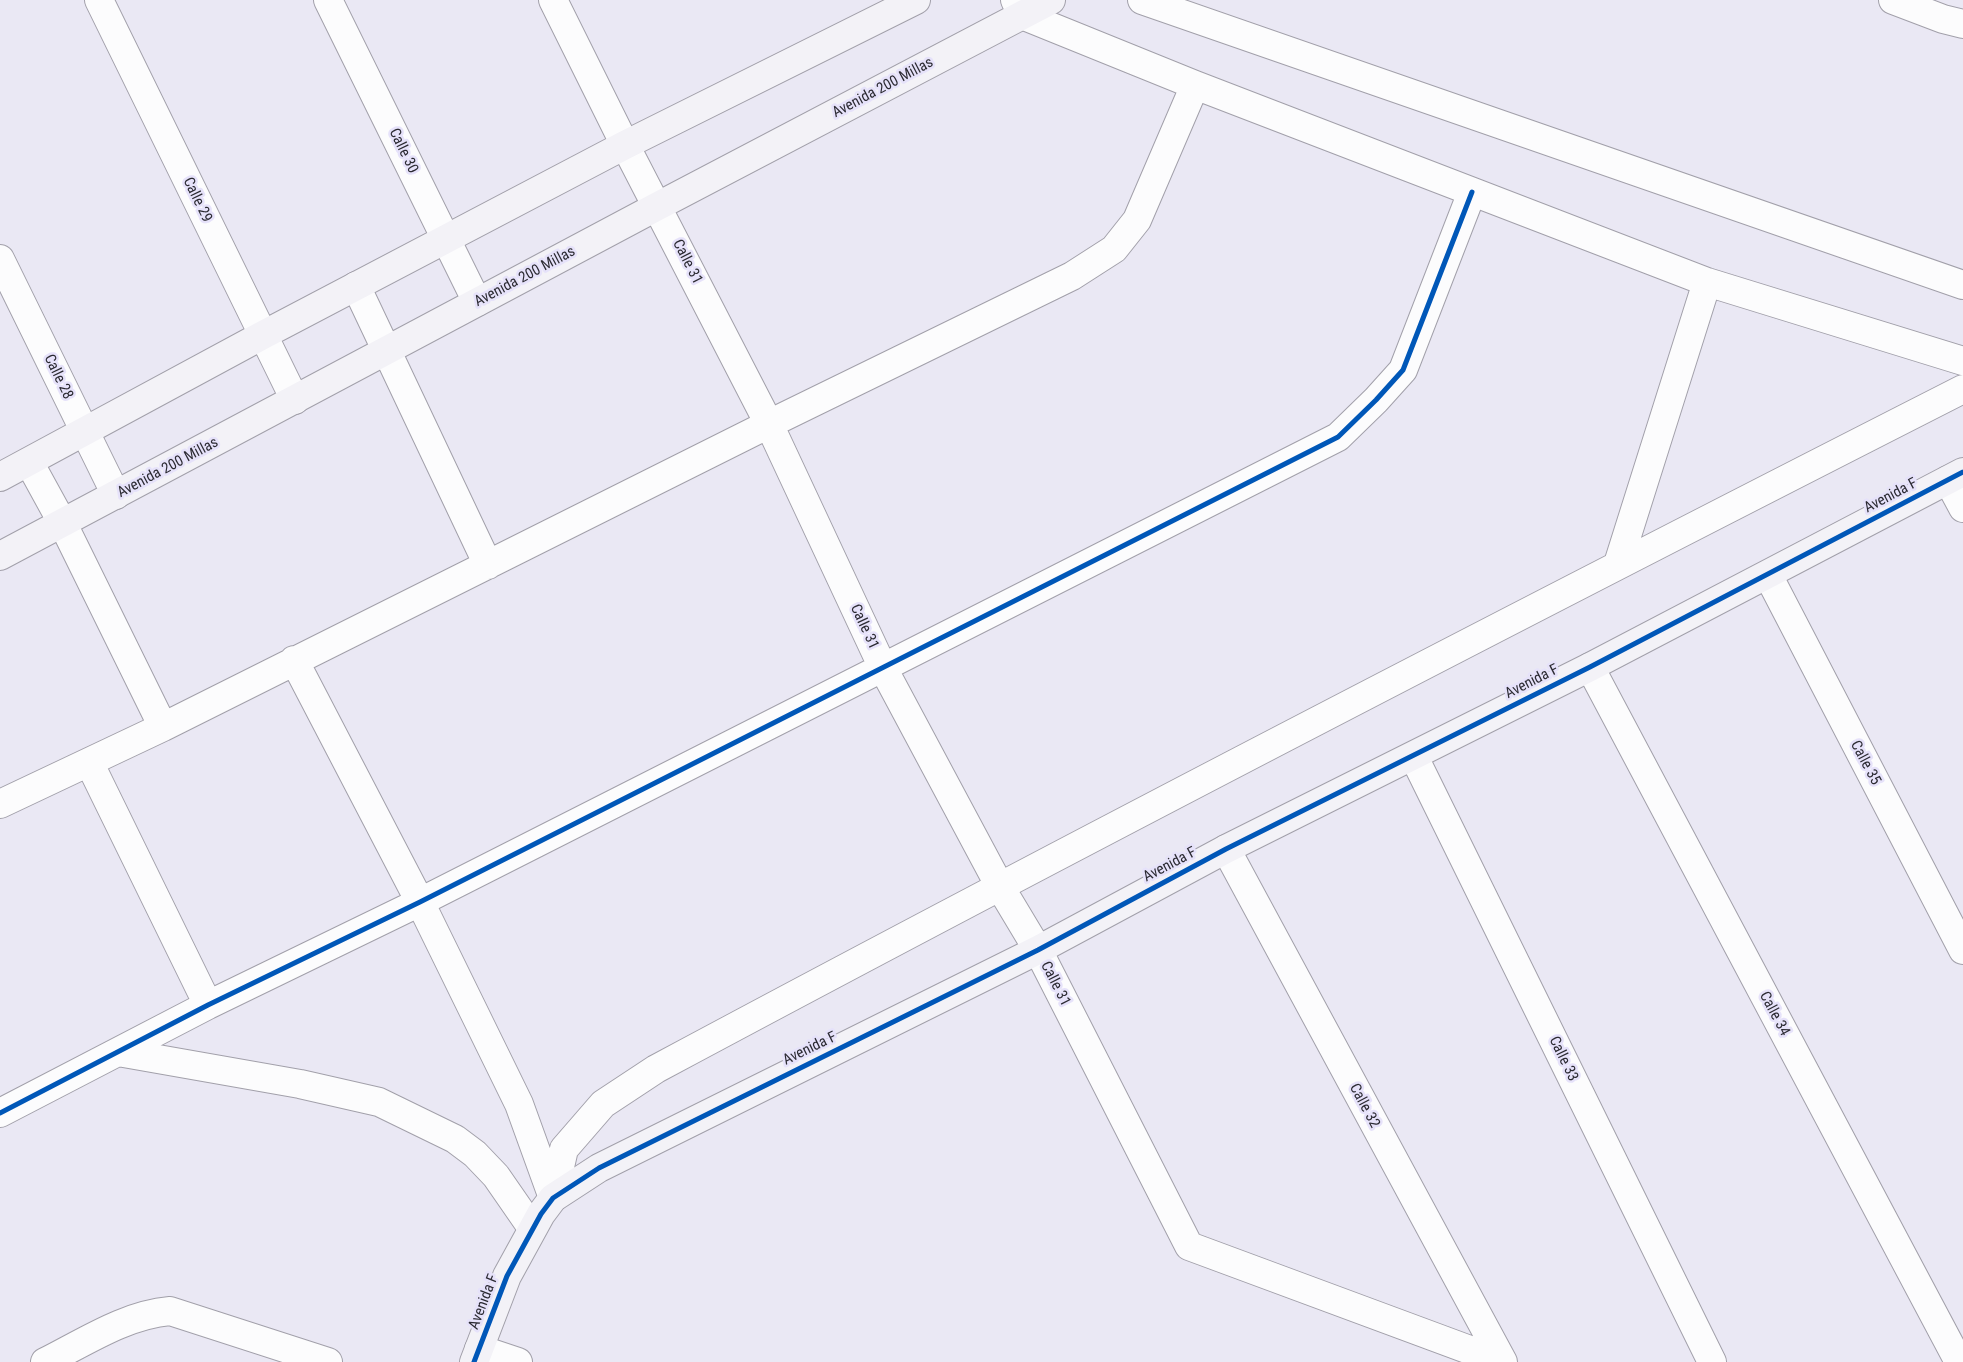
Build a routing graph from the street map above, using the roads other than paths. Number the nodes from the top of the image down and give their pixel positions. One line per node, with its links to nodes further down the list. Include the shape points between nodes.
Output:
1 (99, 0): 20 (street, Calle 29)
2 (328, 0): 14 (street, Calle 30)
3 (553, 0): 11 (street, Calle 31)
4 (916, 0): 11 (main road)
5 (1051, 0): 8 (main road, Avenida 200 Millas)
6 (1142, 0): 17 (street)
7 (1893, 0): 9 (street)
8 (1018, 8): 10 (street); 13 (main road, Avenida 200 Millas)
9 (1963, 24)
10 (1195, 85): 12 (street); 25 (street, via 1137,220 1114,249 1072,276)
11 (625, 145): 13 (street, Calle 31); 14 (main road)
12 (1472, 192): 16 (street); 39 (street, via 1403,370 1338,437)
13 (658, 206): 19 (main road, Avenida 200 Millas); 25 (street, Calle 31)
14 (446, 239): 18 (main road); 19 (street, Calle 30)
15 (0, 259): 26 (street, Calle 28)
16 (1706, 282): 22 (street); 34 (street)
17 (1963, 285)
18 (356, 286): 20 (main road); 21 (street)
19 (477, 302): 21 (main road, Avenida 200 Millas)
20 (263, 335): 24 (street, Calle 29); 26 (main road)
21 (386, 351): 24 (main road, Avenida 200 Millas); 35 (street)
22 (1963, 362)
23 (1963, 389): 34 (street)
24 (295, 400): 30 (main road, Avenida 200 Millas)
25 (769, 424): 35 (street); 39 (street, Calle 31)
26 (85, 432): 27 (main road); 30 (street, Calle 28)
27 (29, 462): 29 (main road); 32 (street)
28 (1956, 476): 31 (street); 36 (main road, Avenida F)
29 (0, 477)
30 (116, 495): 32 (main road, Avenida 200 Millas)
31 (1963, 508)
32 (63, 524): 33 (main road, Avenida 200 Millas); 40 (street)
33 (0, 556)
34 (1618, 564): 45 (street)
35 (488, 565): 37 (street)
36 (1768, 575): 38 (main road, Avenida F); 48 (street, Calle 35)
37 (294, 660): 40 (street); 46 (street)
38 (1590, 667): 41 (main road, Avenida F); 60 (street, Calle 34)
39 (883, 668): 45 (street, Calle 31); 46 (street)
40 (163, 727): 42 (street)
41 (1414, 757): 44 (main road, Avenida F); 59 (street, Calle 33)
42 (89, 762): 43 (street); 49 (street)
43 (0, 804)
44 (1226, 849): 47 (main road, Avenida F); 58 (street, Calle 32)
45 (999, 885): 47 (street, Calle 31); 52 (street, via 656,1069 603,1104 564,1149)
46 (420, 902): 49 (street); 52 (street, via 519,1104)
47 (1038, 950): 52 (main road, Avenida F, via 599,1168); 58 (street, Calle 31, via 1189,1246)
48 (1963, 950)
49 (208, 1005): 50 (street)
50 (118, 1052): 51 (street); 53 (street, via 300,1084 379,1102 455,1139 475,1154 496,1176)
51 (0, 1113)
52 (553, 1198): 53 (main road, Avenida F)
53 (532, 1228): 54 (main road, Avenida F, via 507,1276)
54 (476, 1355): 57 (street)
55 (46, 1362): 56 (street, via 130,1319 170,1311)
56 (328, 1362)
57 (518, 1362)
58 (1503, 1362)
59 (1712, 1362)
60 (1959, 1362)

